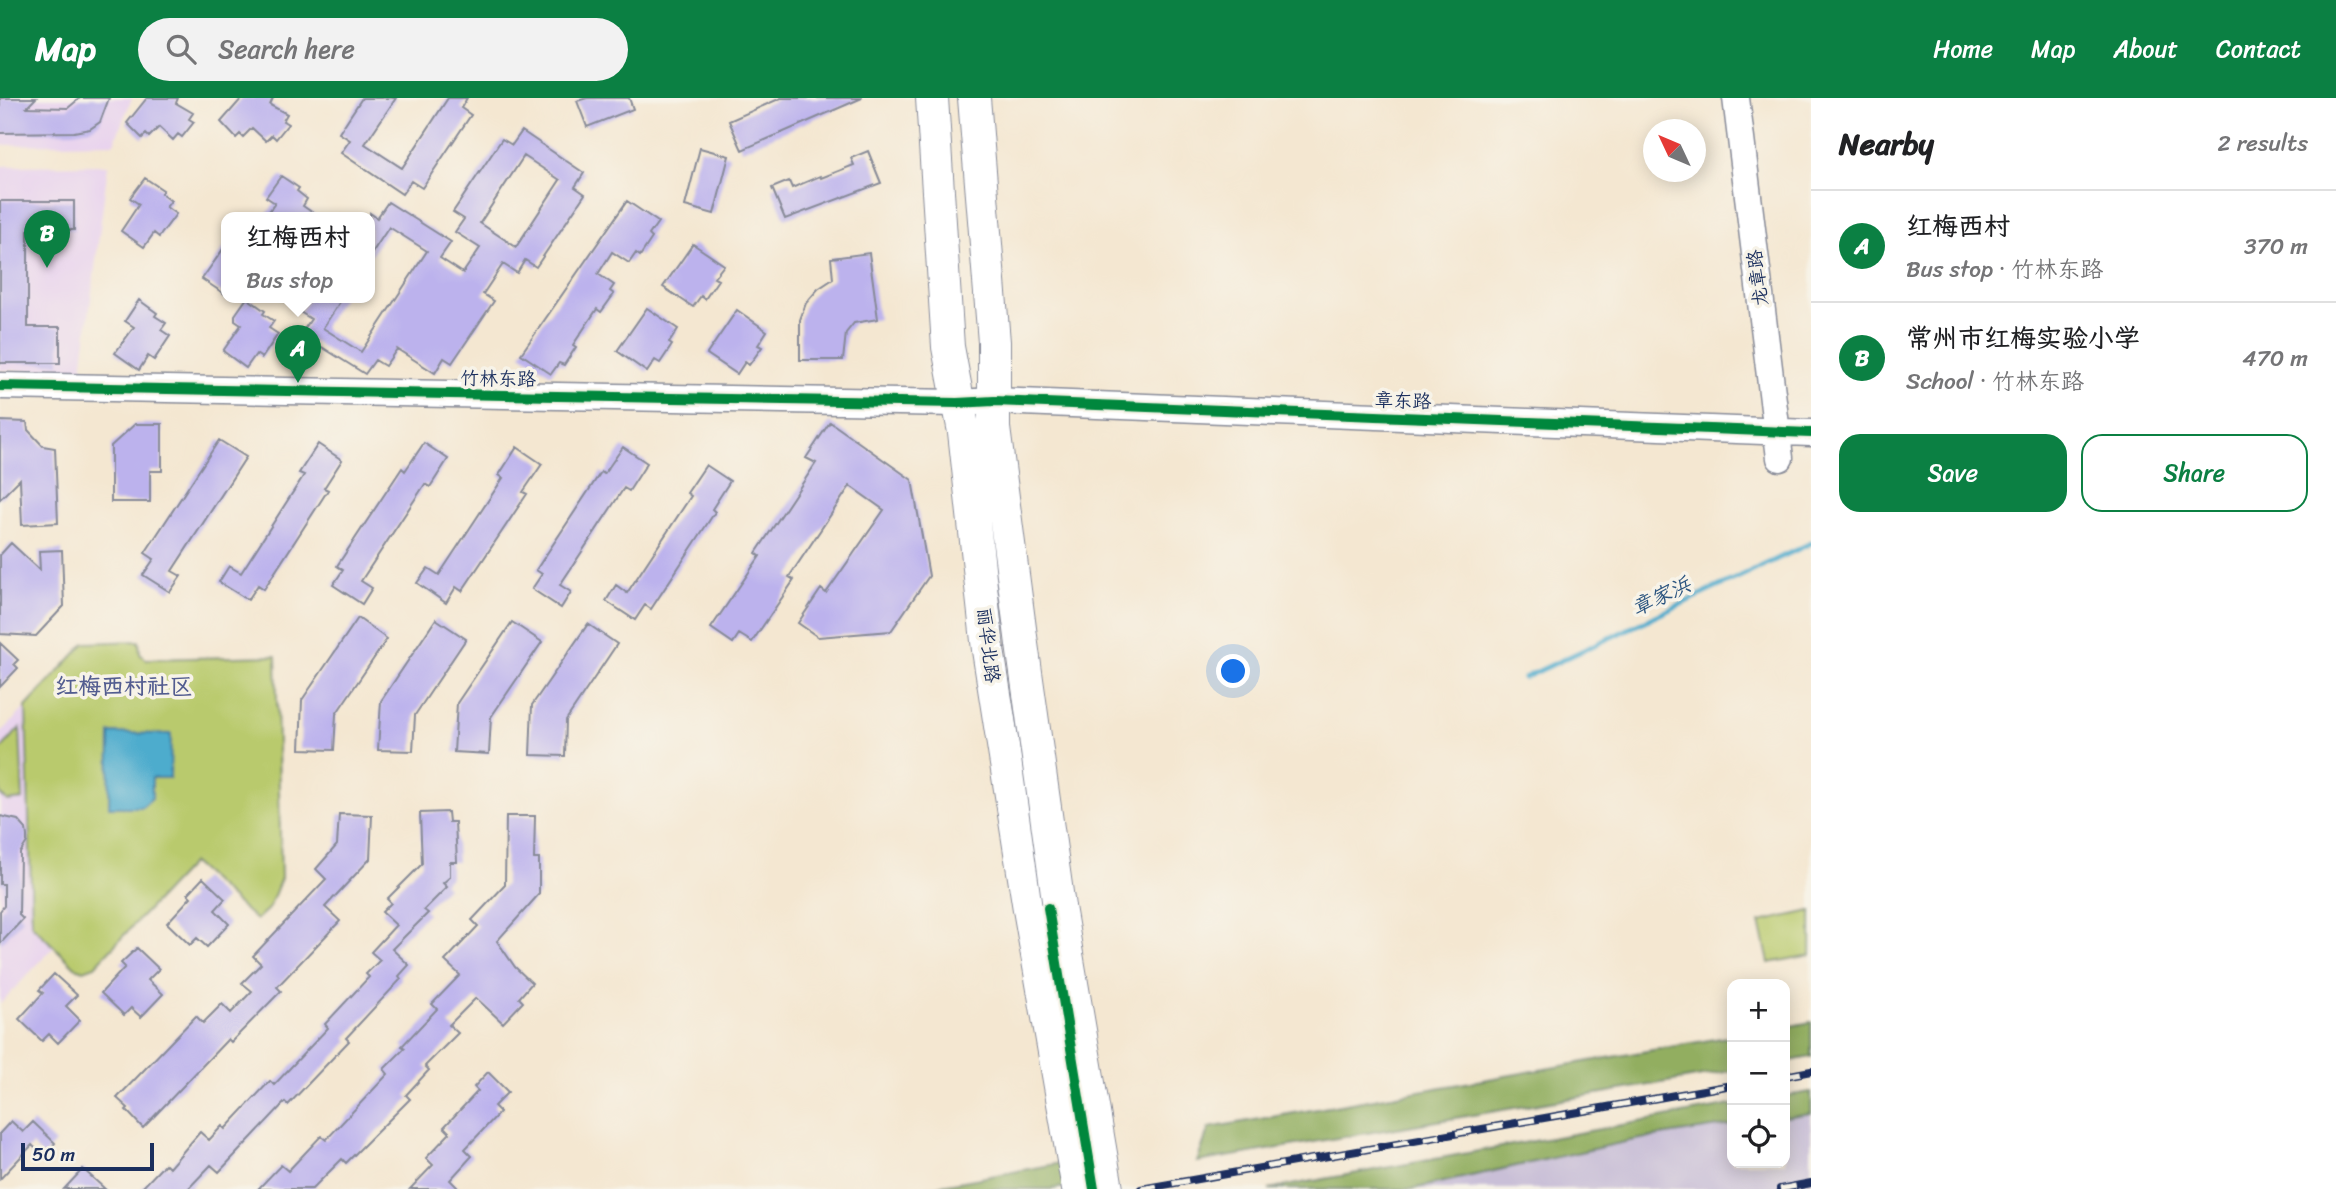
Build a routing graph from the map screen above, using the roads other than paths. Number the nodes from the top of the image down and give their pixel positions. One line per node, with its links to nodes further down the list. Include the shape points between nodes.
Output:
1 (932, 98): 6 (main road, 丽华北路, via 948,348)
2 (974, 98): 5 (main road, 丽华北路)
3 (1736, 98): 8 (street, 龙章路)
4 (0, 386): 6 (street, 竹林东路)
5 (995, 401): 6 (street, 竹林东路); 8 (street, 章东路); 10 (main road, 丽华北路, bridge, via 994,428 1059,907)
6 (957, 403): 9 (main road, 丽华北路, via 988,650)
7 (1811, 433): 8 (street, 章东路)
8 (1778, 445)
9 (1078, 1189)
10 (1107, 1189)

